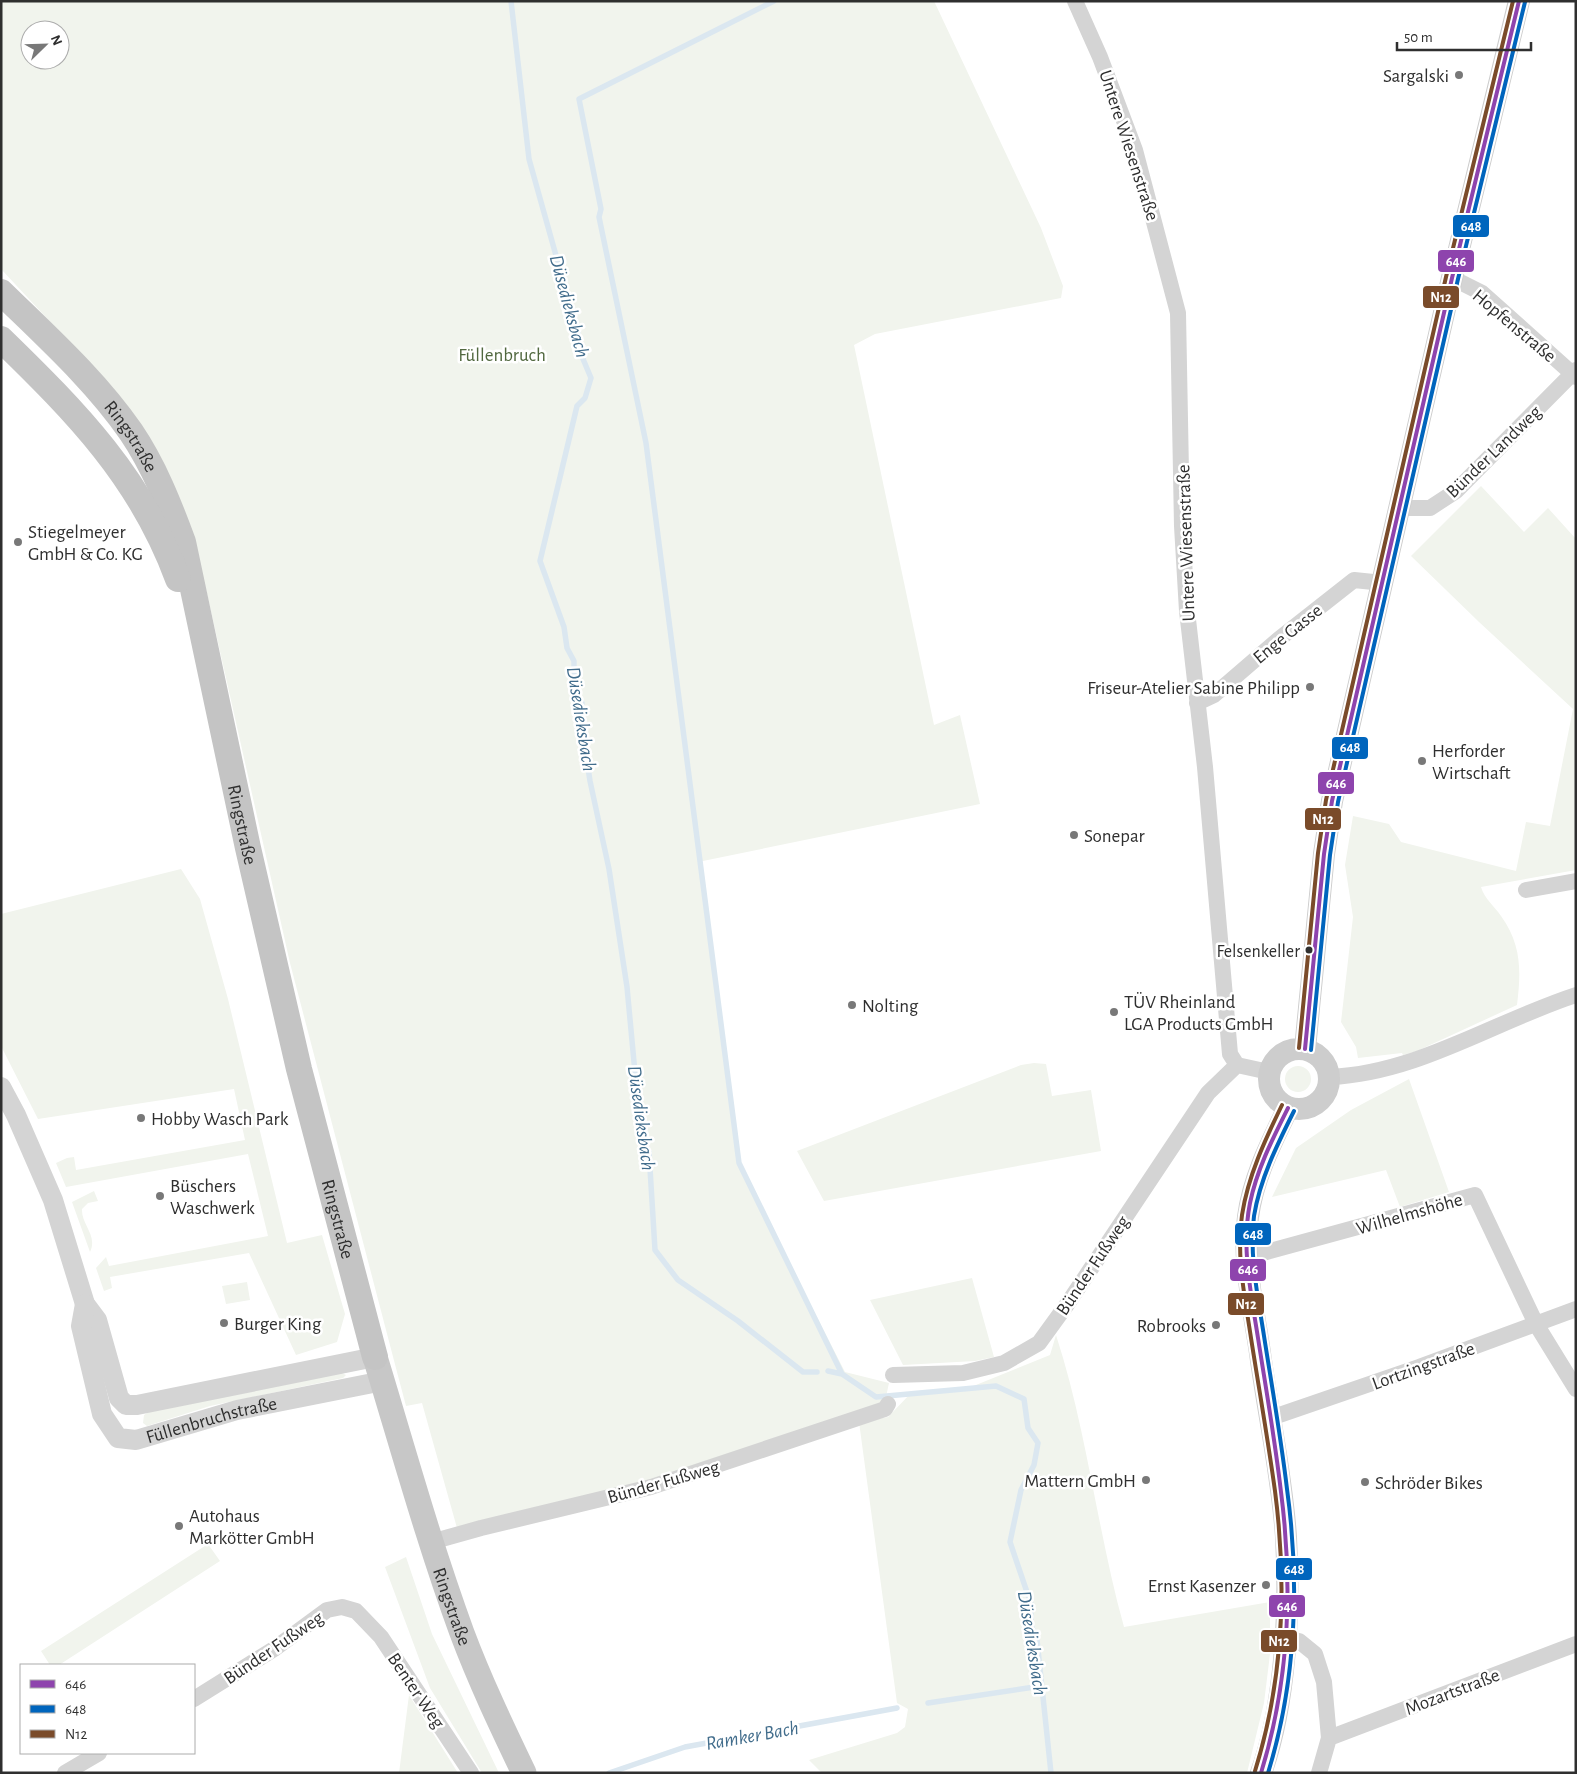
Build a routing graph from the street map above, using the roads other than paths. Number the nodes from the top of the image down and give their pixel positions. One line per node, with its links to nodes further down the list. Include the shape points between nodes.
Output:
1 (1075, 1): 10 (street, Untere Wiesenstraße, via 1135,150 1178,312 1182,526)
2 (1519, 1): 3 (main road)
3 (1452, 278): 6 (street, Hopfenstraße, via 1482,293); 7 (main road)
4 (1, 292): 9 (highway, Ringstraße, via 102,394 131,432 151,466 183,542)
5 (1, 340): 9 (highway, Ringstraße, via 92,431 146,507 170,556)
6 (1575, 373): 7 (street, Bünder Landweg, via 1456,491 1430,508)
7 (1399, 508): 8 (main road)
8 (1383, 583): 10 (street, Enge Gasse, via 1354,580 1279,638 1214,696); 14 (main road, via 1331,810)
9 (204, 648): 24 (highway, Ringstraße, via 299,1069)
10 (1197, 703): 15 (street, Untere Wiesenstraße, via 1230,1054)
11 (1576, 881): 12 (street)
12 (1526, 890)
13 (1576, 996): 17 (street, via 1507,1021 1416,1062 1379,1072)
14 (1305, 1049): 16 (main road, via 1282,1053); 17 (main road, via 1317,1054 1326,1064)
15 (1237, 1066): 16 (street); 25 (street, Bünder Fußweg, via 1208,1093 1039,1343 1004,1363 963,1373)
16 (1269, 1072): 19 (main road, via 1272,1094)
17 (1330, 1077): 19 (main road, via 1322,1100 1300,1110)
18 (1, 1087): 21 (street, Füllenbruchstraße, via 52,1200)
19 (1288, 1108): 20 (main road, via 1256,1179 1247,1218)
20 (1248, 1257): 23 (street, Wilhelmshöhe, via 1475,1194); 29 (main road)
21 (85, 1304): 28 (street, Füllenbruchstraße, via 97,1320 119,1398); 30 (street, Füllenbruchstraße, via 81,1326 100,1406)
22 (1576, 1309): 23 (street, Lortzingstraße)
23 (1536, 1324): 26 (street, Wilhelmshöhe); 29 (street, Lortzingstraße)
24 (379, 1369): 28 (street, Füllenbruchstraße, via 137,1406); 30 (street, Füllenbruchstraße, via 136,1440); 31 (main road, Ringstraße)
25 (893, 1375)
26 (1576, 1389)
27 (888, 1404): 31 (street, Bünder Fußweg, via 877,1412 651,1487)
28 (126, 1405): 30 (street)
29 (1268, 1419): 33 (main road, via 1286,1536)
30 (118, 1438)
31 (432, 1542): 40 (main road, Ringstraße, via 479,1674)
32 (356, 1611): 35 (street, Bünder Fußweg, via 342,1607 327,1610 274,1650); 39 (street, Benter Weg, via 386,1644)
33 (1284, 1638): 36 (street, via 1300,1641 1315,1654 1324,1682); 41 (main road, via 1277,1708)
34 (1576, 1644): 36 (street, Mozartstraße)
35 (195, 1698)
36 (1329, 1738): 42 (street)
37 (97, 1754): 38 (street)
38 (65, 1773)
39 (472, 1773)
40 (524, 1773)
41 (1261, 1773)
42 (1319, 1773)

